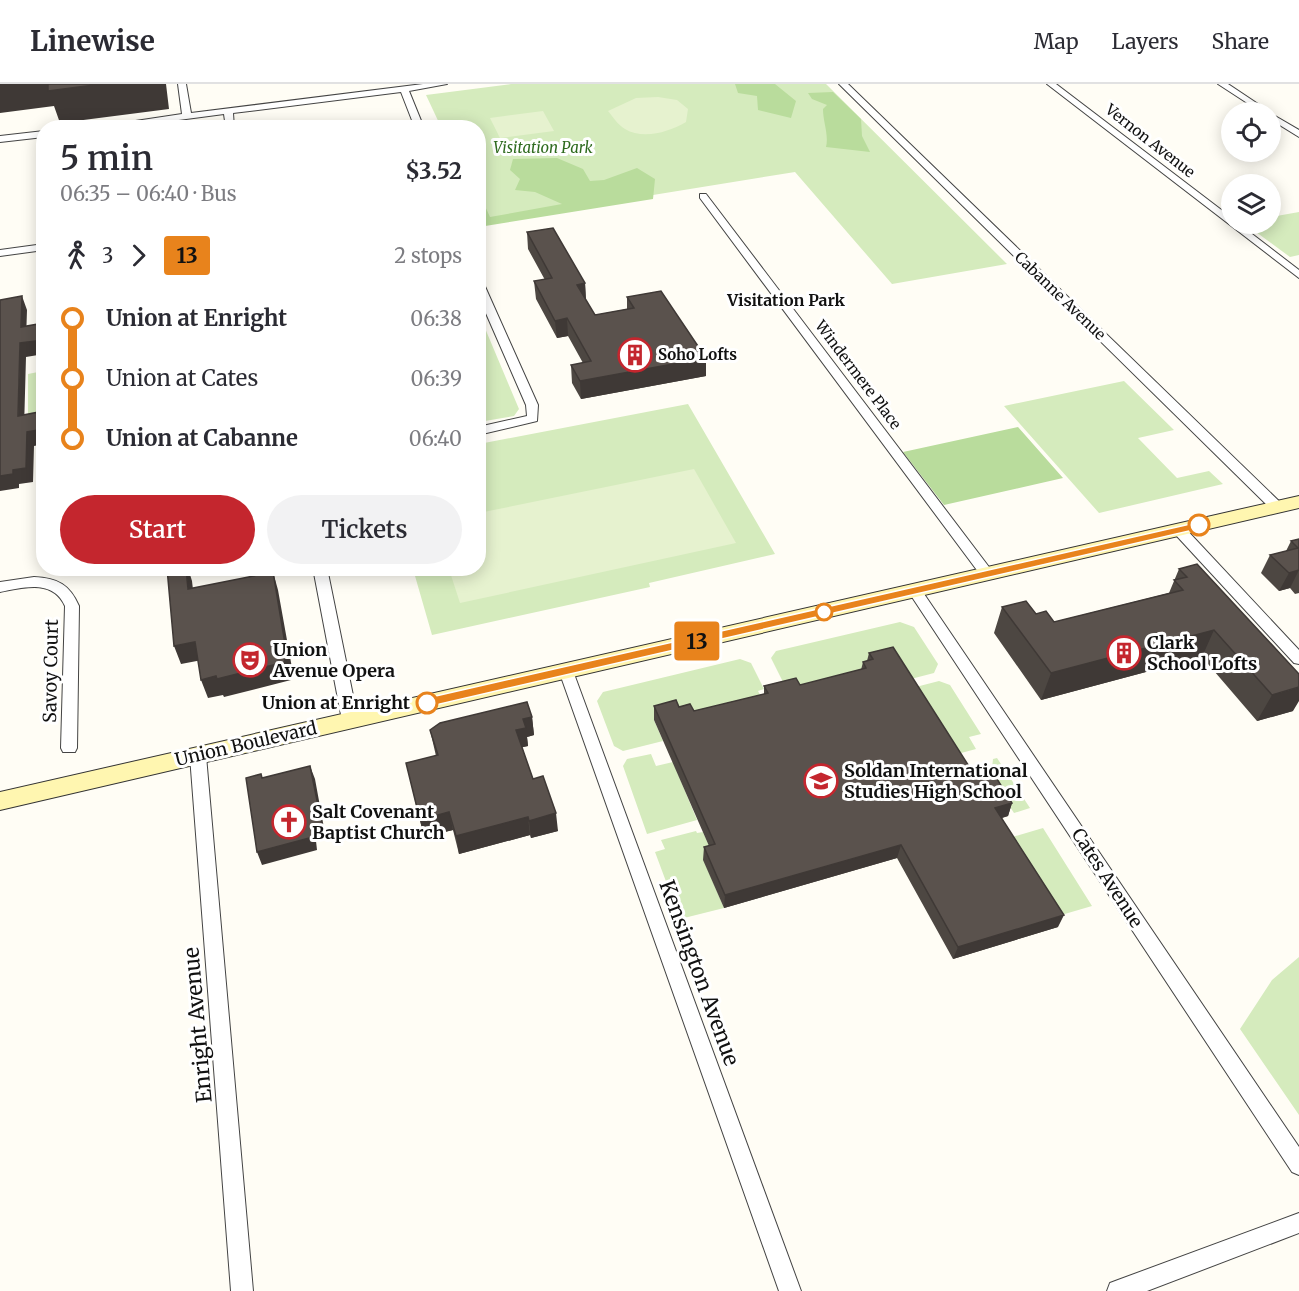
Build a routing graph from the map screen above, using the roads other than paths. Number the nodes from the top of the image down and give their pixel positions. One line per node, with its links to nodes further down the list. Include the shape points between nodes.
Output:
1 (182, 84): 10 (street)
2 (438, 84): 3 (street); 7 (street)
3 (443, 84)
4 (843, 84): 27 (street, Cabanne Avenue)
5 (1051, 84): 19 (street, Vernon Avenue)
6 (1222, 84): 8 (street)
7 (404, 89): 9 (street); 13 (street)
8 (1250, 102)
9 (228, 111): 10 (street); 12 (street)
10 (187, 116): 11 (street)
11 (156, 120)
12 (229, 120)
13 (417, 120)
14 (1281, 123): 15 (street)
15 (1299, 134)
16 (36, 135): 17 (street)
17 (0, 139)
18 (703, 196): 29 (street, Windermere Place)
19 (1221, 215)
20 (1246, 234): 23 (street, Vernon Avenue)
21 (36, 248): 22 (street)
22 (0, 253)
23 (1299, 275)
24 (486, 300): 25 (street, via 532,405 533,418)
25 (486, 429)
26 (1299, 502): 27 (main road, Union Boulevard)
27 (1277, 507): 28 (main road, Union Boulevard)
28 (1179, 530): 29 (main road, Union Boulevard); 33 (street)
29 (987, 574): 32 (main road, Union Boulevard)
30 (322, 576): 35 (street)
31 (0, 587): 36 (street, Savoy Court, via 46,582 65,591 72,606)
32 (915, 591): 34 (main road, Union Boulevard); 39 (street, Cates Avenue)
33 (1299, 659)
34 (566, 671): 35 (main road, Union Boulevard); 42 (street, Kensington Avenue)
35 (350, 720): 37 (main road, Union Boulevard)
36 (69, 748)
37 (198, 756): 38 (main road, Union Boulevard); 41 (street, Enright Avenue)
38 (0, 801)
39 (1299, 1165)
40 (1299, 1223): 43 (street)
41 (242, 1291)
42 (790, 1291)
43 (1118, 1291)

